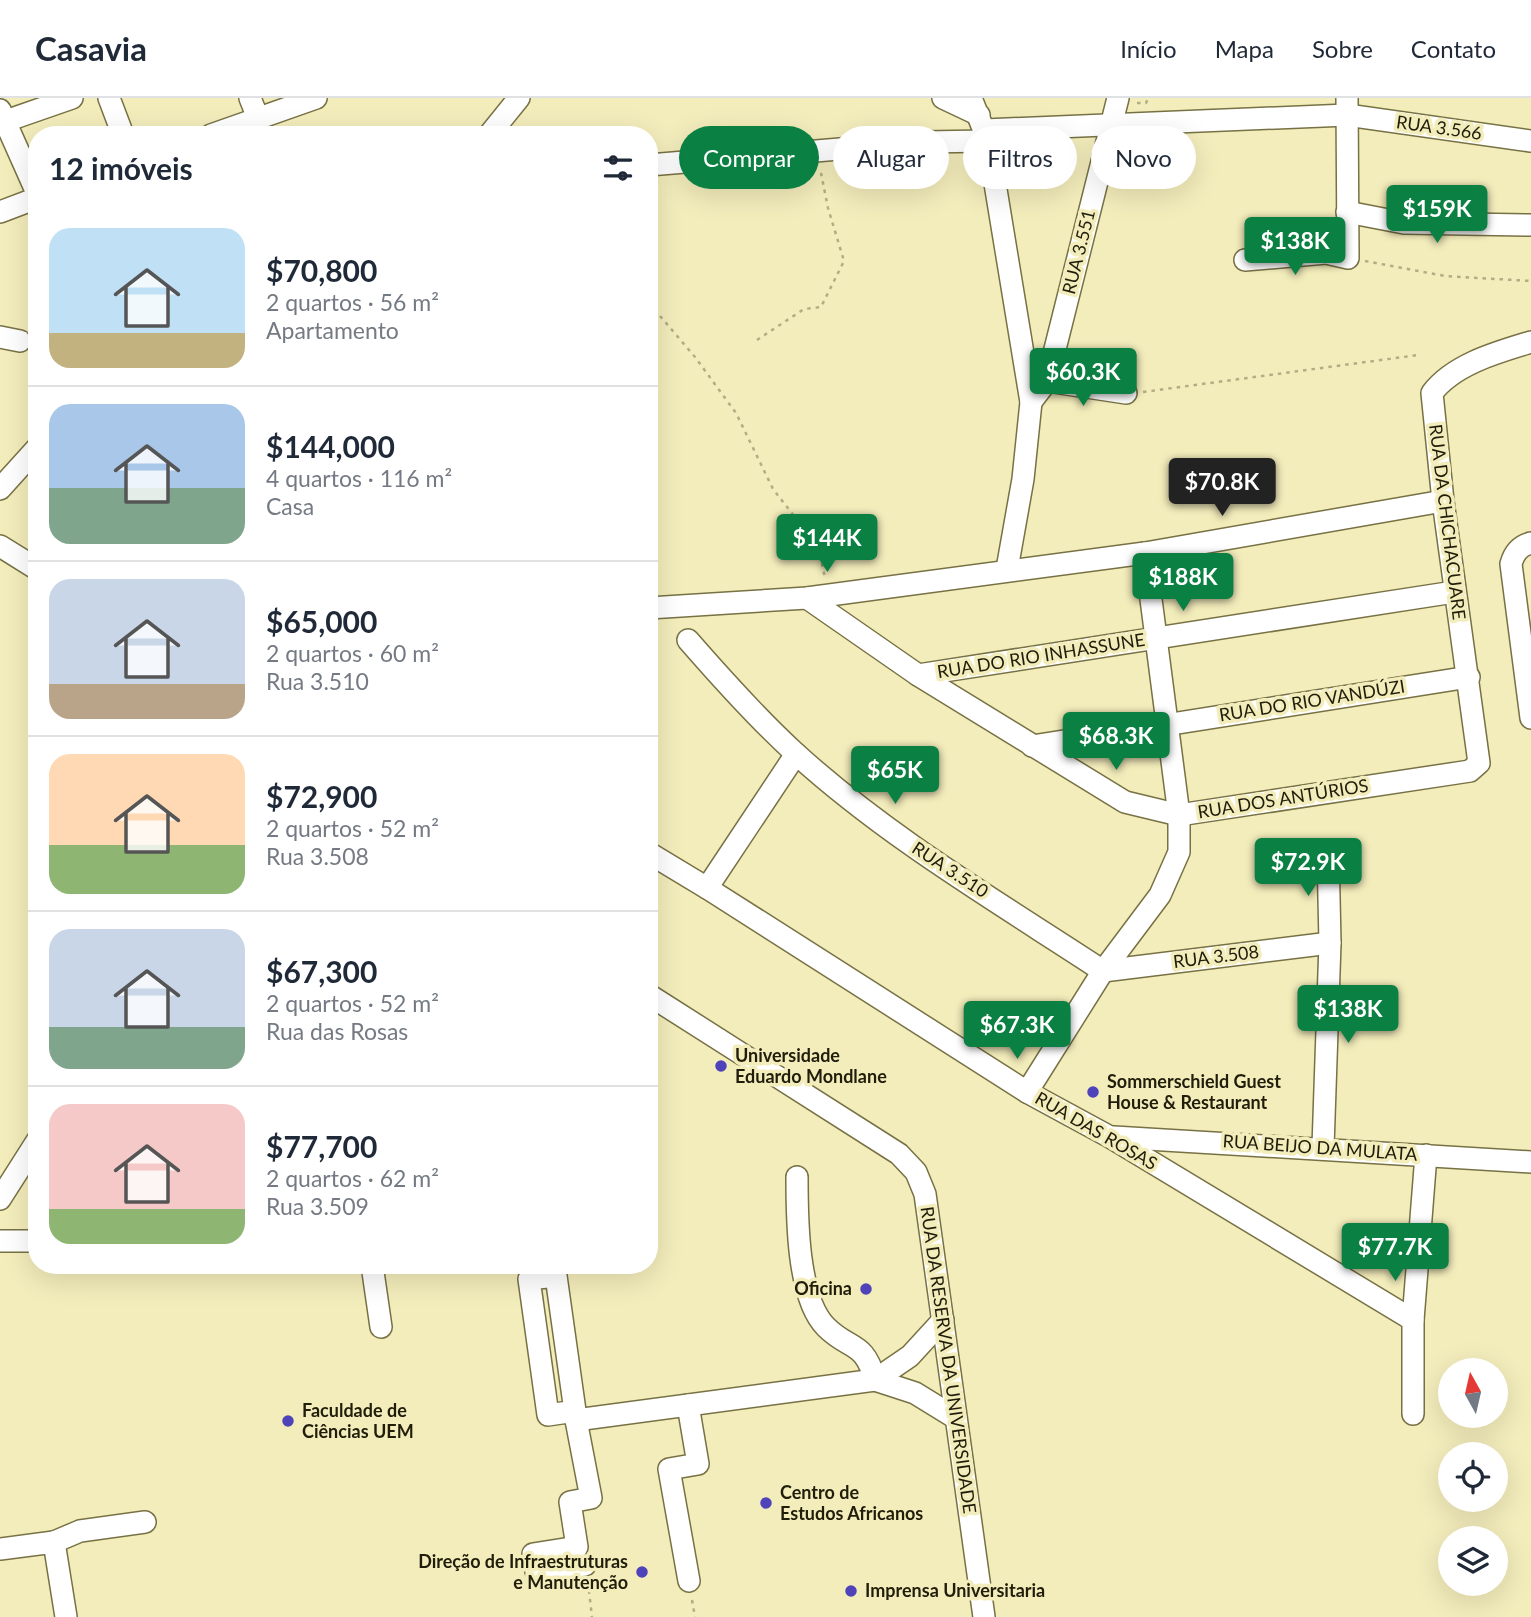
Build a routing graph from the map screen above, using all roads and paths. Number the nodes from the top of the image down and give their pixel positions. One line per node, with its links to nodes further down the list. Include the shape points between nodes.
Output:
1 (72, 98): 10 (street)
2 (109, 98): 12 (street)
3 (316, 98): 8 (street)
4 (519, 98): 14 (street)
5 (943, 98): 9 (street)
6 (1118, 98): 11 (street, RUA 3.551)
7 (1347, 107): 11 (street, RUA 3.566); 15 (street, RUA 3.566); 23 (street)
8 (254, 108): 13 (street)
9 (978, 113): 11 (street, RUA 3.566); 16 (street, RUA 3.566, via 923,142); 34 (street)
10 (2, 118): 20 (street)
11 (1111, 125): 32 (street, RUA 3.551)
12 (120, 126)
13 (225, 126)
14 (499, 126)
15 (1531, 141)
16 (819, 151)
17 (819, 161): 29 (path, via 844,261 821,307 804,309)
18 (679, 163): 19 (street, RUA 3.566)
19 (658, 165)
20 (28, 174)
21 (28, 201): 22 (street)
22 (0, 212)
23 (1347, 212): 24 (street, via 1404,223); 25 (street)
24 (1531, 225)
25 (1348, 258): 26 (street, via 1326,253); 27 (path, via 1445,276)
26 (1245, 260)
27 (1531, 281)
28 (658, 314): 44 (path, via 736,413 773,489 820,555)
29 (757, 340)
30 (1531, 342): 37 (street, RUA DA CHICHACUARE, via 1492,354 1440,383 1432,393)
31 (1418, 355): 33 (path)
32 (1047, 381): 33 (street); 34 (street, RUA 3.551)
33 (1126, 393)
34 (1031, 402): 42 (street)
35 (28, 458): 36 (street)
36 (0, 489)
37 (1443, 501): 40 (street); 43 (street, RUA DA CHICHACUARE)
38 (1531, 544): 51 (street, via 1514,554 1511,564)
39 (0, 546): 41 (street)
40 (1145, 553): 42 (street); 47 (street)
41 (28, 563)
42 (1007, 569): 44 (street)
43 (1454, 592): 47 (street, RUA DO RIO INHASSUNE); 50 (street, RUA DA CHICHACUARE)
44 (829, 595): 45 (street)
45 (807, 598): 46 (street); 49 (street, RUA DOS ANTÚRIOS)
46 (658, 607)
47 (1157, 638): 49 (street, RUA DO RIO INHASSUNE); 52 (street)
48 (688, 640): 54 (street, RUA 3.510)
49 (918, 675): 53 (street, RUA DOS ANTÚRIOS)
50 (1469, 677): 52 (street, RUA DO RIO VANDÚZI); 55 (street, RUA DA CHICHACUARE)
51 (1531, 718)
52 (1168, 724): 53 (street, RUA DO RIO VANDÚZI); 56 (street)
53 (1032, 746): 56 (street, RUA DOS ANTÚRIOS, via 1125,802)
54 (796, 754): 59 (street); 61 (street, RUA 3.510, via 899,836)
55 (1479, 763): 56 (street, RUA DOS ANTÚRIOS, via 1470,771)
56 (1179, 815): 61 (street, via 1179,852 1160,895)
57 (1328, 853): 60 (street)
58 (658, 858): 59 (street, RUA DAS ROSAS)
59 (707, 888): 63 (street, RUA DAS ROSAS)
60 (1330, 943): 61 (street, RUA 3.508); 65 (street)
61 (1103, 971): 63 (street)
62 (658, 1001): 74 (street, RUA DA RESERVA DA UNIVERSIDADE, via 899,1154 916,1172 925,1194)
63 (1027, 1092): 64 (street, RUA DAS ROSAS)
64 (1110, 1137): 65 (street, RUA BEIJO DA MULATA); 75 (street, RUA DAS ROSAS)
65 (1323, 1147): 67 (street, RUA BEIJO DA MULATA)
66 (28, 1155): 70 (street)
67 (1426, 1155): 68 (street, RUA BEIJO DA MULATA); 75 (street)
68 (1531, 1162)
69 (797, 1177): 77 (street, via 801,1256 814,1310 826,1327 869,1359)
70 (0, 1199)
71 (0, 1241): 72 (street)
72 (28, 1241)
73 (373, 1274): 76 (street)
74 (943, 1320): 77 (street, via 910,1356); 81 (street, RUA DA RESERVA DA UNIVERSIDADE)
75 (1413, 1320): 79 (street)
76 (380, 1327)
77 (875, 1380): 78 (street); 81 (street, via 915,1393)
78 (688, 1405): 80 (street); 86 (street, via 698,1465 669,1469)
79 (1413, 1414)
80 (575, 1416): 80 (street, via 556,1276 529,1279 548,1415); 85 (street, via 591,1498 570,1502 577,1547 533,1554 536,1572)
81 (954, 1417): 89 (street, RUA DA RESERVA DA UNIVERSIDADE)
82 (145, 1522): 83 (street, via 80,1531)
83 (54, 1542): 84 (street); 87 (street)
84 (0, 1549)
85 (586, 1573): 88 (path)
86 (689, 1581)
87 (66, 1617)
88 (592, 1617)
89 (984, 1617)

